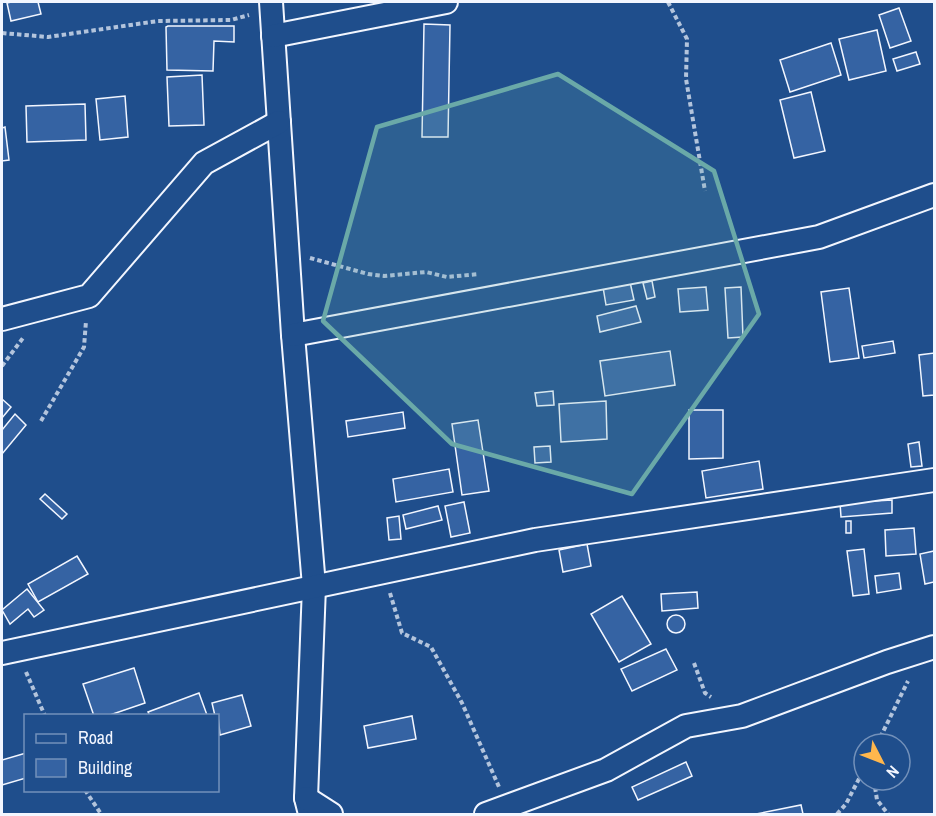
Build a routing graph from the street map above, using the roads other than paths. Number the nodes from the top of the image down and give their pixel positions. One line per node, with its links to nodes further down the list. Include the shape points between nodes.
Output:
1 (446, 2): 3 (street)
2 (271, 3): 3 (street)
3 (273, 36): 4 (street)
4 (279, 122): 6 (street, via 204,163 89,296); 7 (street)
5 (934, 195): 7 (street, via 819,237)
6 (2, 319)
7 (293, 335): 9 (street)
8 (934, 480): 9 (street, via 535,540)
9 (315, 586): 11 (street); 12 (street)
10 (929, 649): 15 (street, via 742,716 686,726 606,770)
11 (9, 651)
12 (308, 806): 13 (street); 14 (street)
13 (290, 814)
14 (331, 814)
15 (486, 814)

